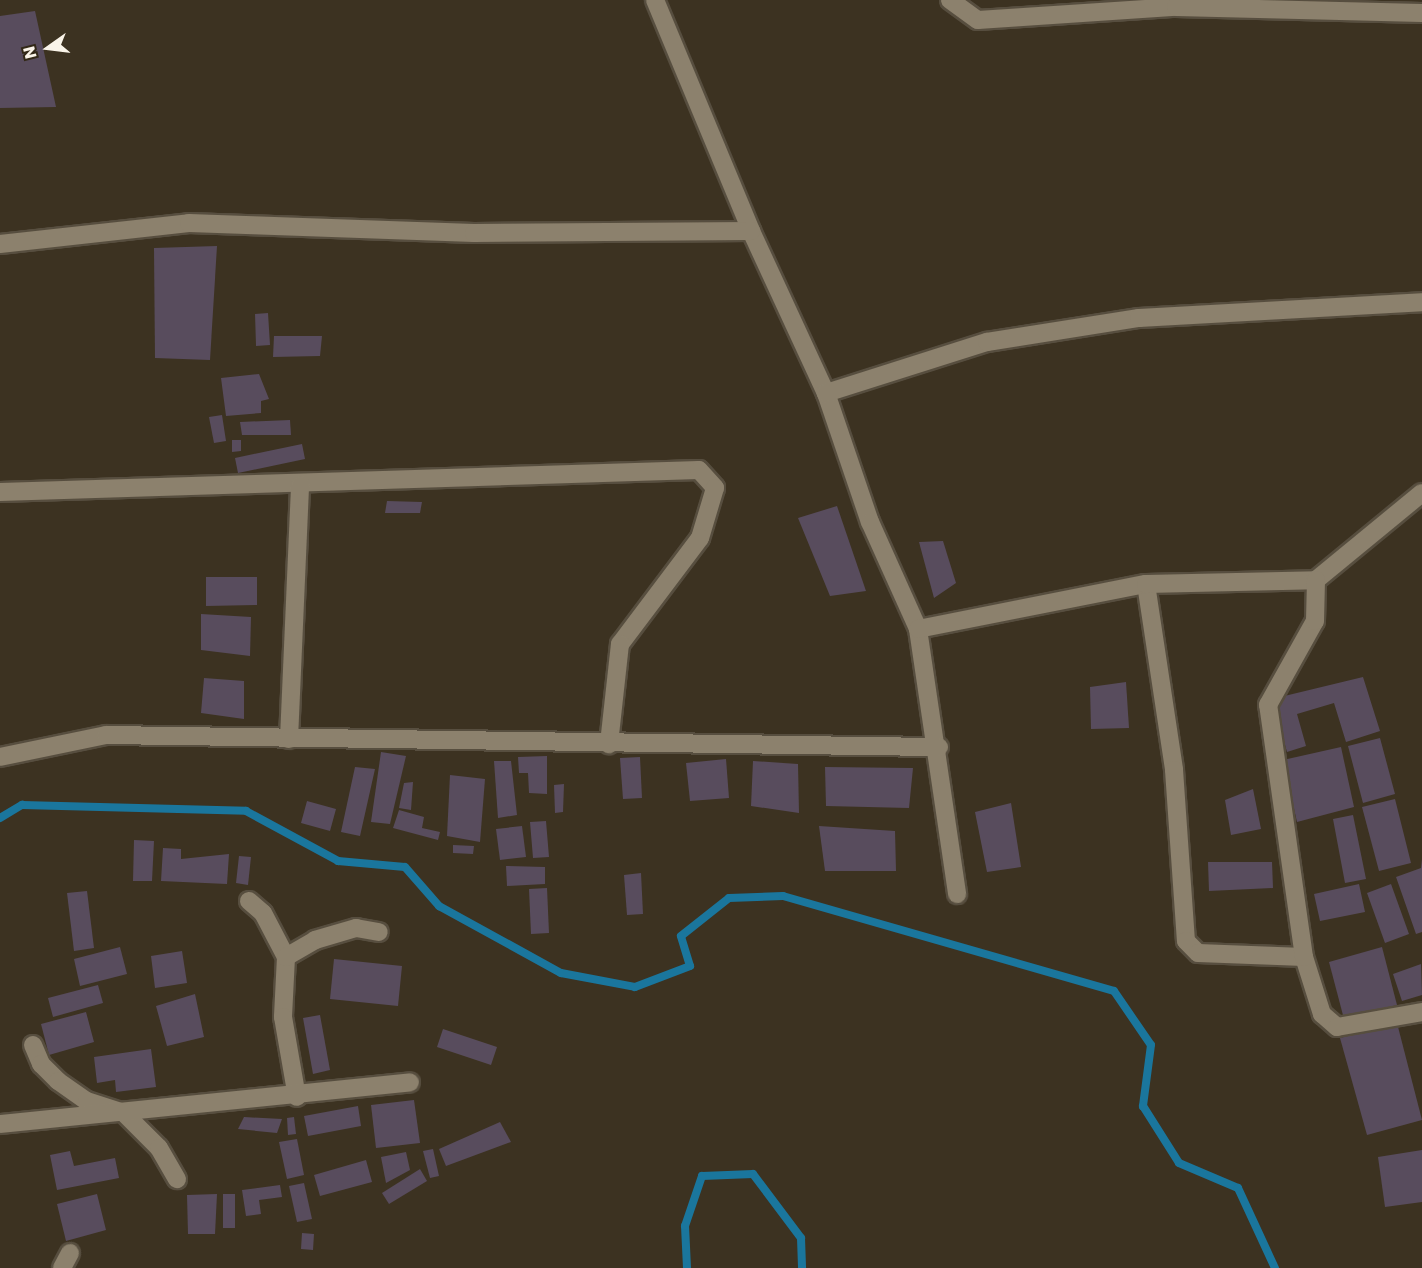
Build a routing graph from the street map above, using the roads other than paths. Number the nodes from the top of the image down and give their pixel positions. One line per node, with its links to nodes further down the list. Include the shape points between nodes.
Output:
1 (655, 0): 4 (street)
2 (950, 0): 3 (street, via 978,20 1176,7)
3 (1422, 13)
4 (751, 231): 5 (street, via 474,233 189,223); 7 (street)
5 (0, 244)
6 (1422, 302): 7 (street, via 1139,318 987,342)
7 (826, 393): 13 (street, via 870,522)
8 (300, 485): 9 (street); 14 (street); 15 (street, via 699,470 710,476 715,488 694,552 620,644)
9 (0, 492)
10 (1422, 494): 11 (street)
11 (1316, 580): 12 (street); 22 (street, via 1315,621 1268,705)
12 (1146, 584): 13 (street); 22 (street, via 1174,770 1186,941 1197,953)
13 (918, 629): 16 (street)
14 (289, 739): 15 (street); 17 (street, via 106,735)
15 (609, 744): 16 (street)
16 (939, 747): 18 (street)
17 (0, 757)
18 (957, 894)
19 (249, 901): 21 (street, via 262,913)
20 (379, 932): 21 (street, via 356,928 315,940)
21 (286, 957): 26 (street, via 283,1017)
22 (1304, 957): 23 (street, via 1322,1014 1337,1027)
23 (1422, 1012)
24 (33, 1045): 27 (street, via 41,1064 58,1081 87,1101)
25 (410, 1082): 26 (street)
26 (297, 1097): 27 (street)
27 (124, 1113): 28 (street); 29 (street, via 159,1148)
28 (0, 1124)
29 (177, 1179)

